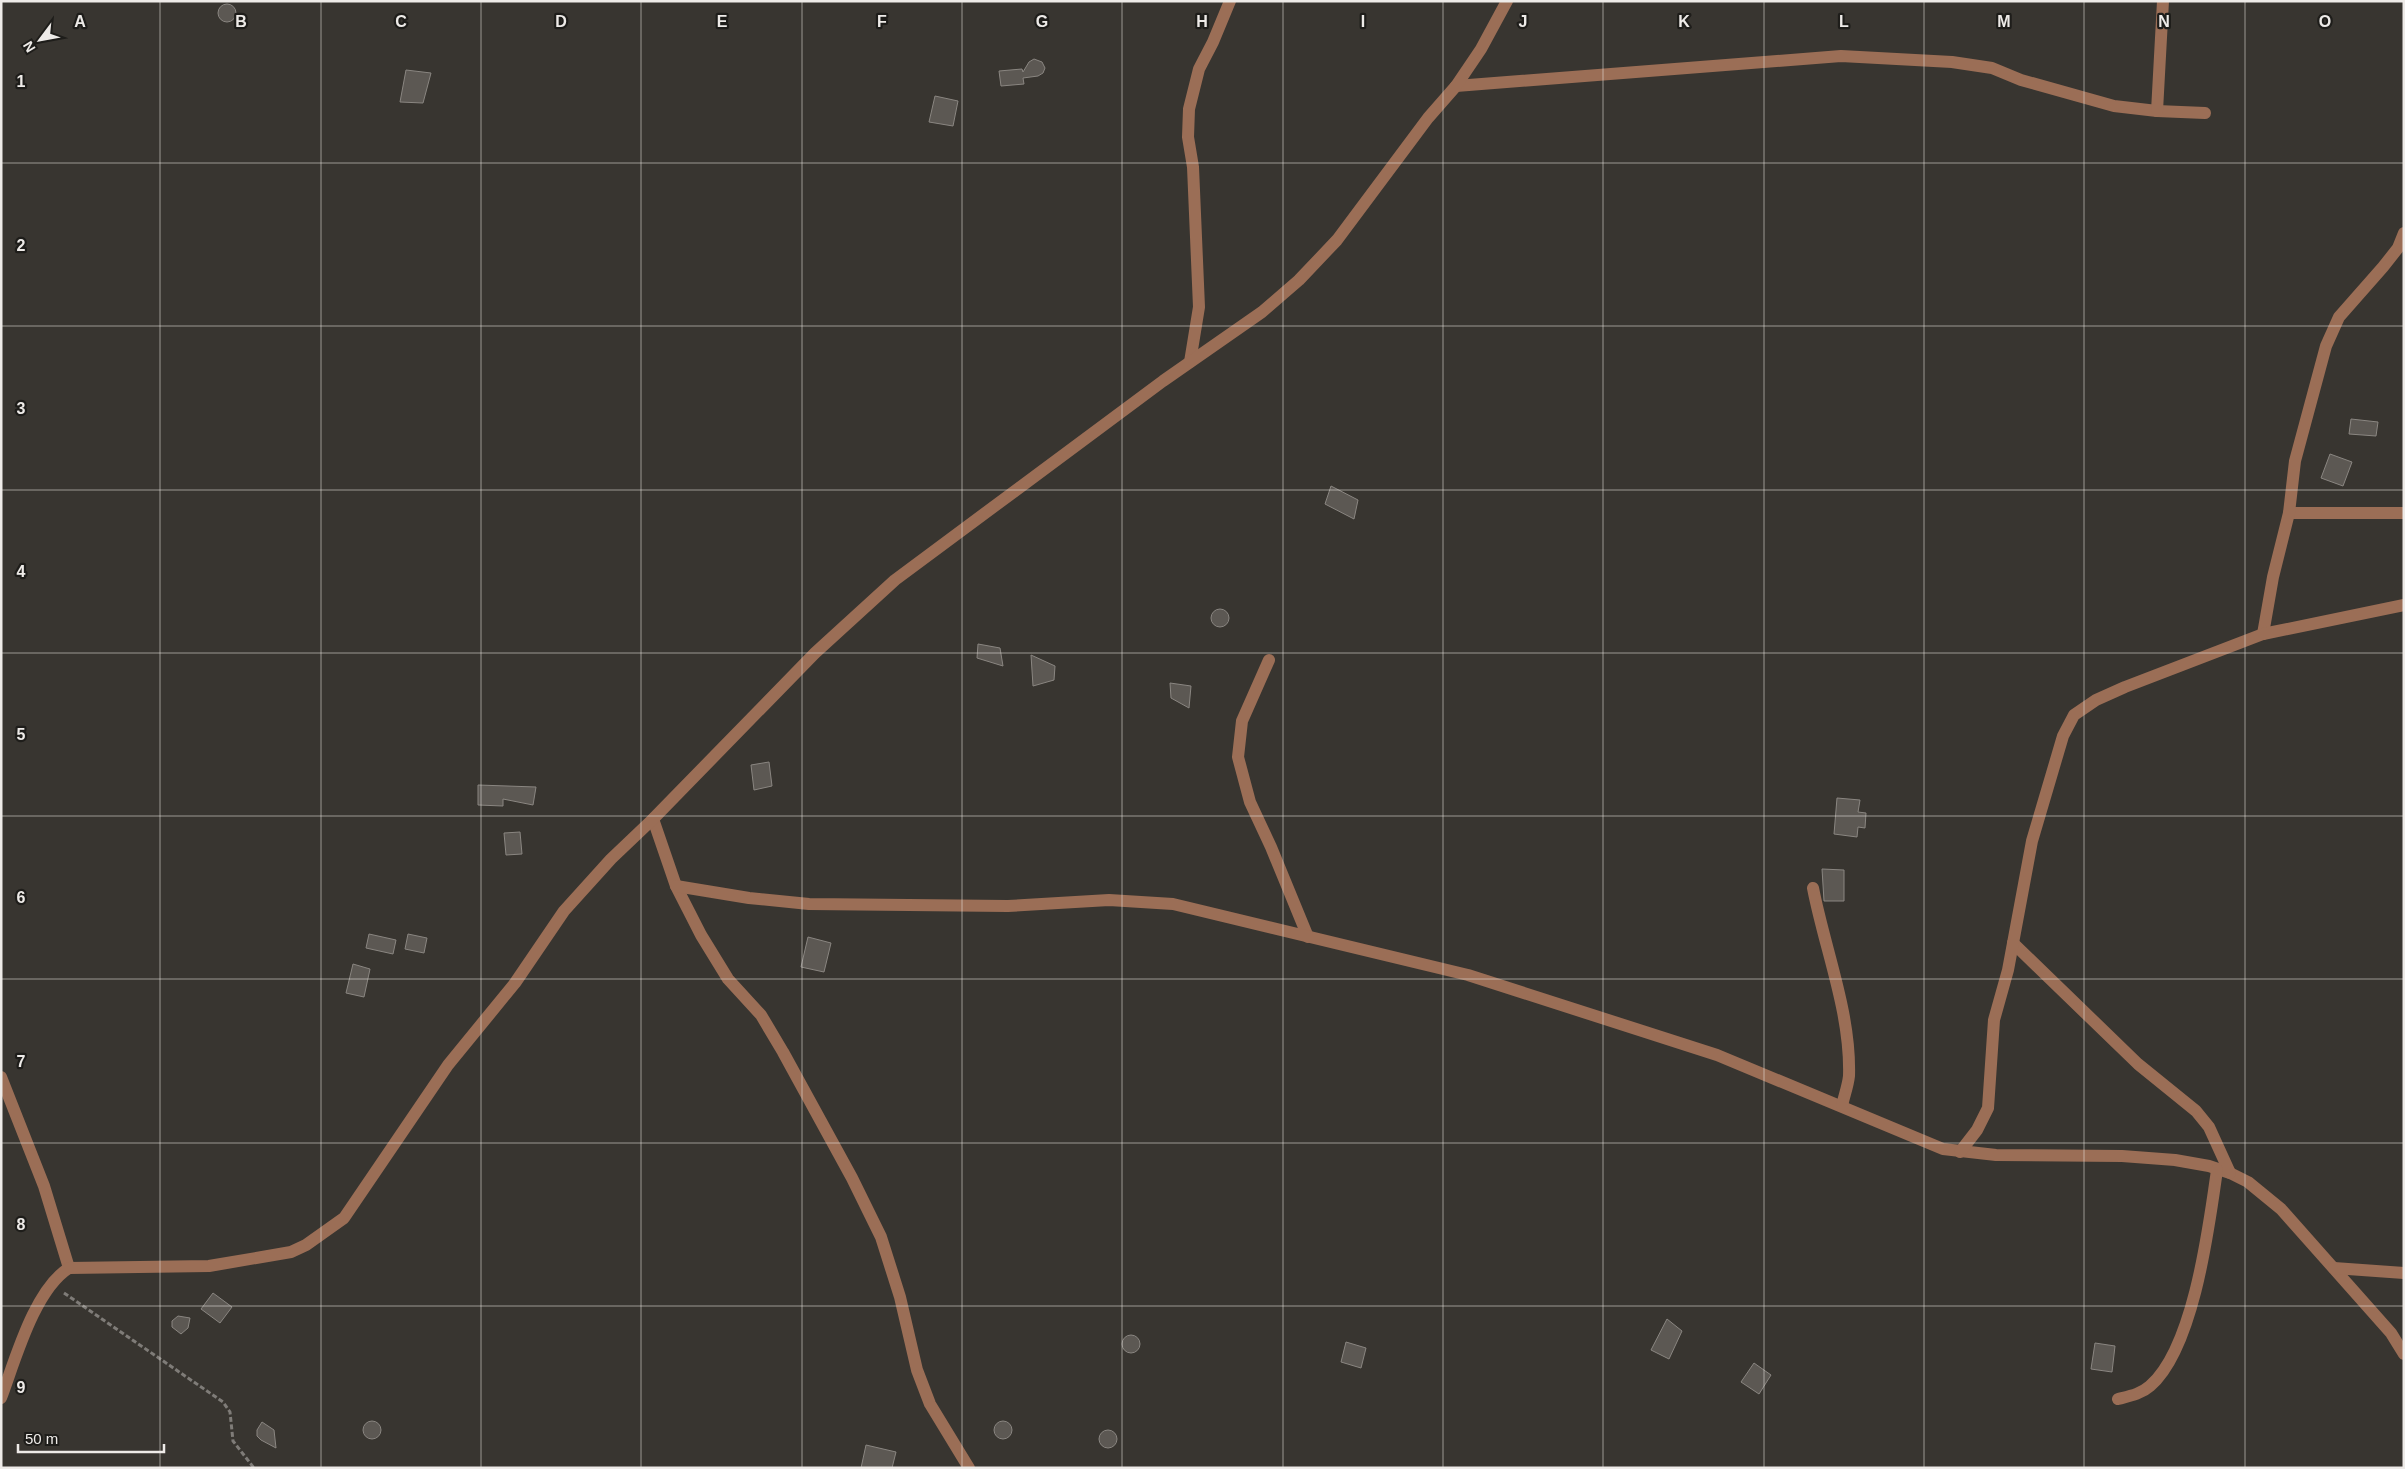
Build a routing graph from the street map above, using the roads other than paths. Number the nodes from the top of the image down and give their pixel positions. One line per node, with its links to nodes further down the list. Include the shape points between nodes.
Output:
1 (1230, 1): 8 (street, via 1199,69 1189,110 1199,306)
2 (1507, 1): 4 (street)
3 (2163, 1): 5 (street)
4 (1456, 86): 5 (street, via 1841,56 1952,62 1992,68 2074,96); 8 (street, via 1428,118 1358,214 1312,267 1262,312)
5 (2157, 112): 6 (street)
6 (2205, 113)
7 (2404, 233): 9 (street, via 2398,248 2339,317 2326,346 2295,461)
8 (1190, 362): 14 (street, via 895,580 815,652)
9 (2290, 512): 10 (street); 12 (street, via 2273,577)
10 (2404, 512)
11 (2404, 605): 12 (street)
12 (2263, 634): 18 (street, via 2125,687 2096,700 2074,715 2063,736 2032,842)
13 (1269, 660): 17 (street, via 1242,721 1238,757 1250,802)
14 (653, 819): 15 (street); 24 (street, via 564,911 515,982 448,1065 356,1203 326,1232 291,1252 209,1266)
15 (676, 886): 17 (street, via 809,904 1008,906 1140,900 1182,906); 30 (street, via 728,979 761,1015 784,1052 852,1178 881,1237 900,1297 917,1370 930,1404)
16 (1813, 888): 20 (street, via 1847,1039 1849,1078)
17 (1308, 937): 20 (street, via 1468,975 1717,1054)
18 (2013, 943): 21 (street, via 1994,1020 1988,1108 1977,1130); 23 (street, via 2138,1064 2196,1111 2209,1127)
19 (1, 1077): 24 (street, via 44,1186)
20 (1842, 1106): 21 (street, via 1921,1141)
21 (1960, 1152): 22 (street, via 2130,1156 2176,1160)
22 (2217, 1170): 23 (street); 29 (street, via 2191,1307 2178,1341 2163,1370 2150,1386 2136,1395)
23 (2230, 1173): 25 (street, via 2248,1182 2281,1209)
24 (69, 1268): 28 (street, via 52,1284 28,1325)
25 (2334, 1268): 26 (street); 27 (street, via 2391,1333)
26 (2404, 1273)
27 (2404, 1354)
28 (1, 1398)
29 (2118, 1399)
30 (969, 1468)

